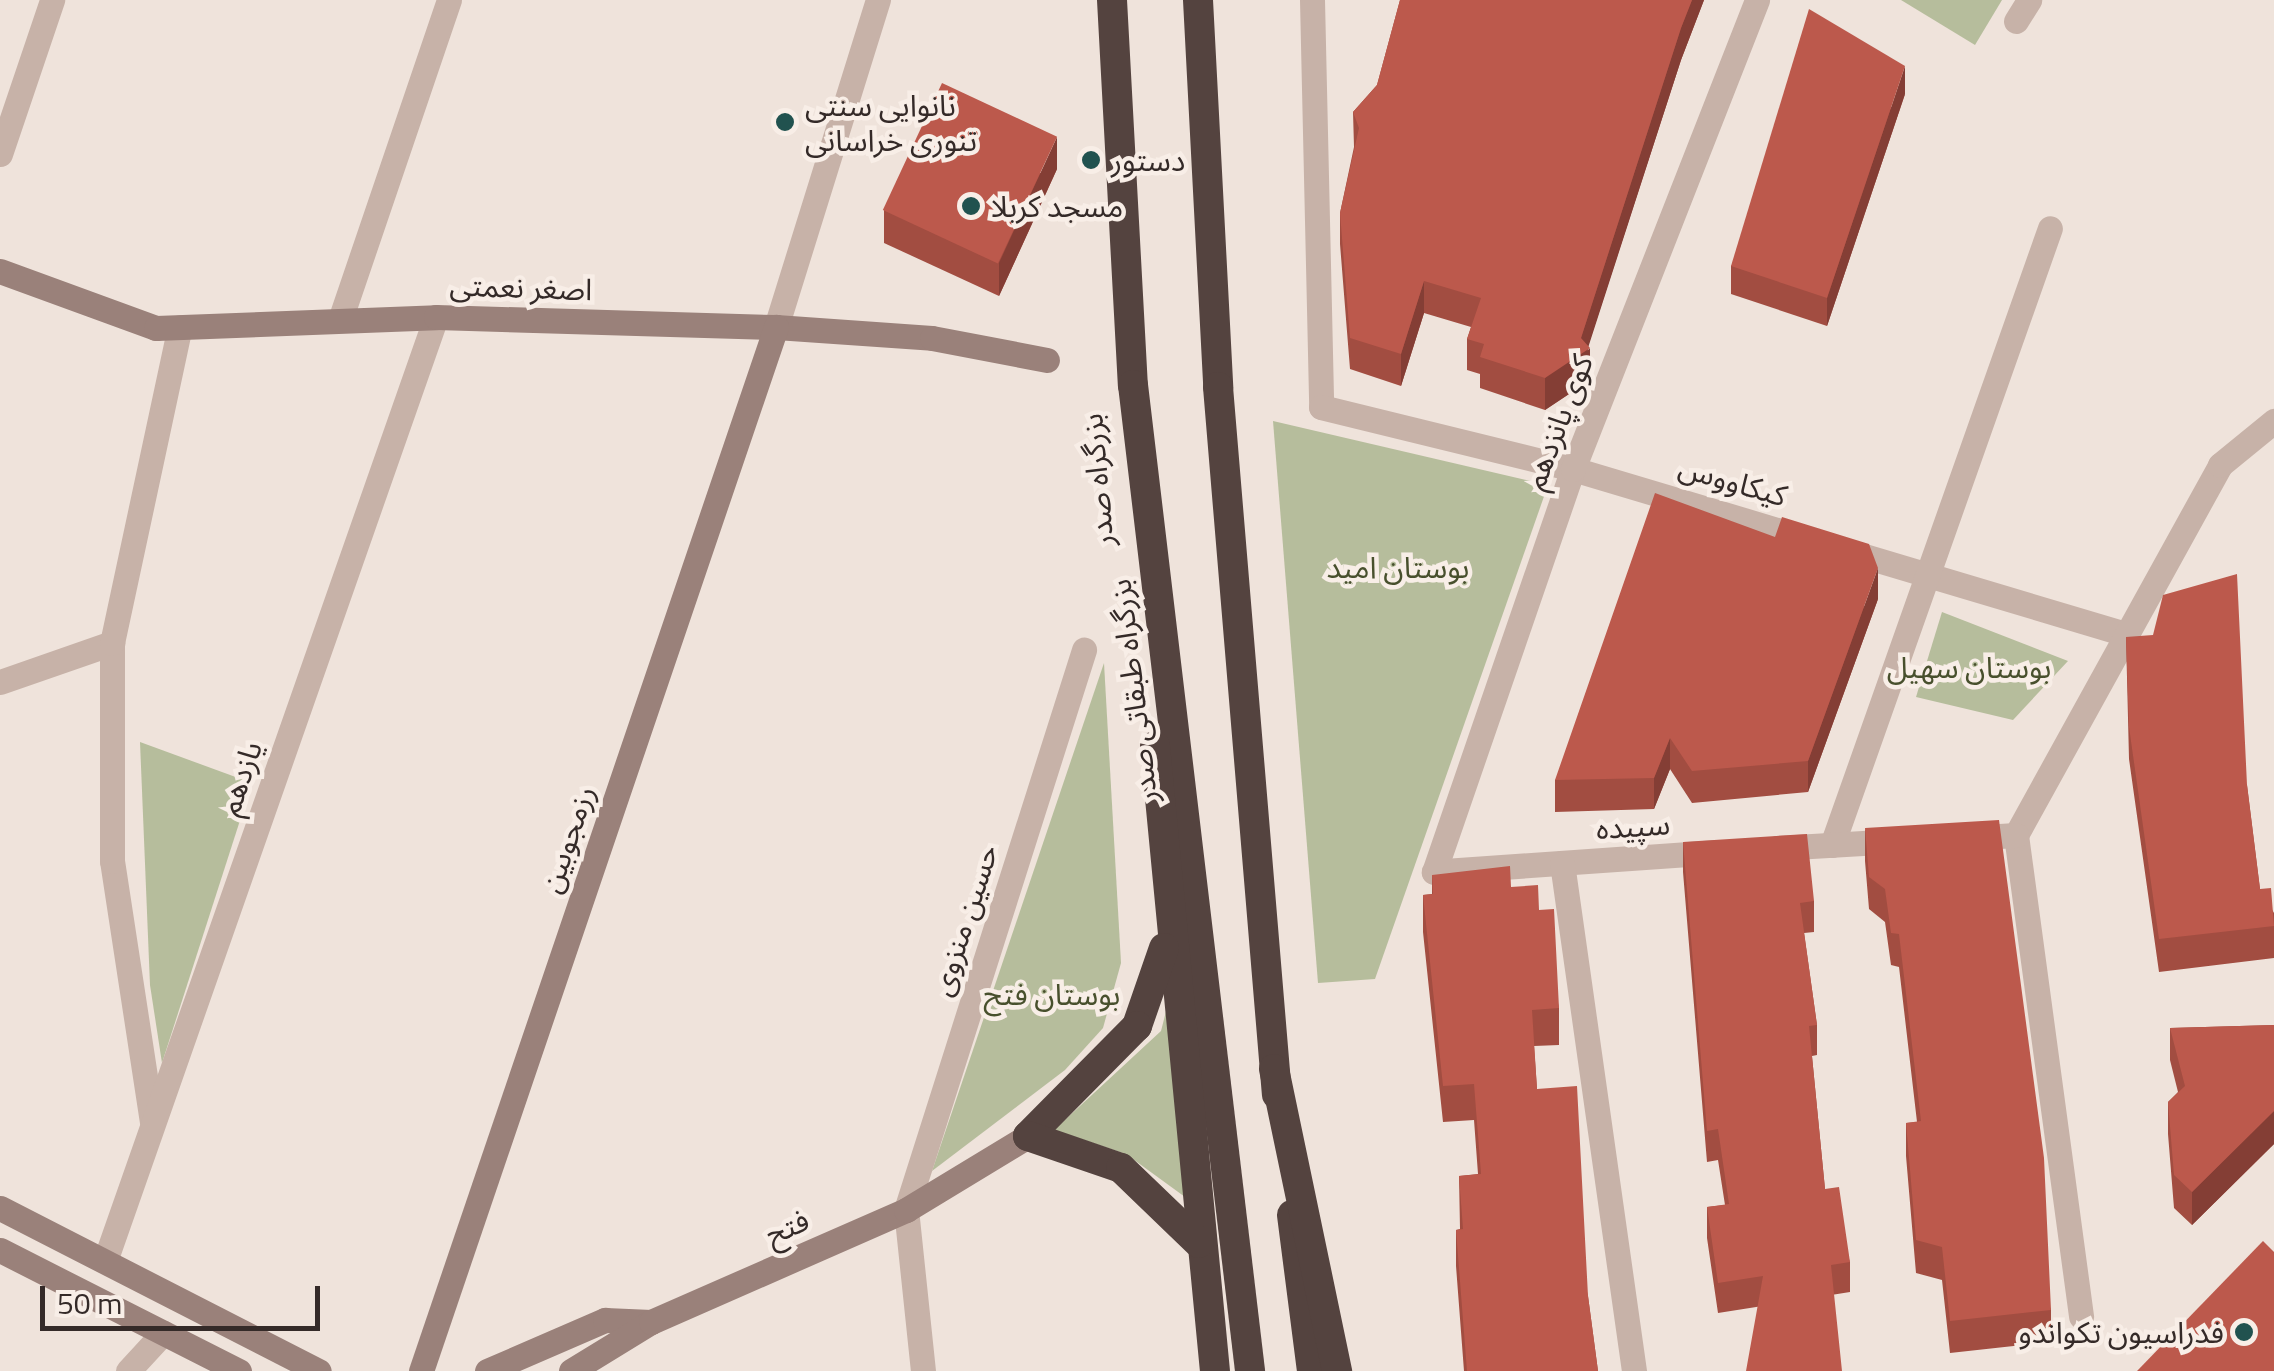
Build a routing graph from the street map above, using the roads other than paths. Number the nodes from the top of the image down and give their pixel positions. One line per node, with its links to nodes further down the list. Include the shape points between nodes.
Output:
1 (52, 0): 9 (street)
2 (449, 0): 13 (street)
3 (878, 0): 15 (street)
4 (1108, 0): 28 (highway, بزرگراه صدر, via 1124,385); 49 (highway, بزرگراه طبقاتی صدر, via 1133,385)
5 (1198, 0): 29 (highway, via 1218,387)
6 (1208, 0): 50 (highway, via 1282,1068)
7 (1312, 0): 18 (street, کیکاووس, via 1321,407)
8 (1756, 0): 18 (street, کوی پانزدهم)
9 (0, 154)
10 (2050, 228): 19 (street)
11 (0, 271): 14 (street, اصغر نعمتی, via 136,324)
12 (436, 318): 13 (street, اصغر نعمتی); 15 (street, اصغر نعمتی); 30 (street, یازدهم)
13 (340, 320): 14 (street, اصغر نعمتی)
14 (180, 327): 21 (street)
15 (776, 327): 16 (street, اصغر نعمتی, via 932,338); 44 (street, رزمجوبین)
16 (1047, 360)
17 (2274, 420): 20 (street, via 2220,465)
18 (1574, 470): 19 (street, کیکاووس); 27 (street, کوی پانزدهم)
19 (1927, 571): 20 (street, کیکاووس); 25 (street)
20 (2122, 633): 24 (street)
21 (112, 643): 23 (street); 30 (street, via 112,861)
22 (1084, 650): 33 (street, حسین منزوی)
23 (0, 682)
24 (2016, 835): 25 (street, سپیده); 38 (street)
25 (1832, 845): 26 (street, سپیده)
26 (1562, 863): 27 (street, سپیده); 52 (street)
27 (1434, 872)
28 (1169, 910): 31 (highway, via 1160,975 1137,1026); 34 (highway, بزرگراه صدر)
29 (1274, 1069): 50 (highway, bridge); 51 (highway, bridge)
30 (152, 1124): 36 (street, یازدهم)
31 (1028, 1136): 33 (street, فتح); 34 (highway, via 1121,1168)
32 (0, 1208): 36 (street)
33 (906, 1210): 39 (street, فتح); 47 (street)
34 (1199, 1244): 48 (highway, بزرگراه صدر)
35 (0, 1250): 37 (street)
36 (106, 1261): 37 (street); 43 (street)
37 (93, 1298): 40 (street)
38 (2080, 1317)
39 (650, 1322): 45 (street, via 604,1320); 46 (street, فتح)
40 (163, 1333): 41 (street); 42 (street)
41 (128, 1371)
42 (239, 1371)
43 (319, 1371)
44 (421, 1371)
45 (487, 1371)
46 (571, 1371)
47 (923, 1371)
48 (1216, 1371)
49 (1250, 1371)
50 (1314, 1371)
51 (1337, 1371)
52 (1634, 1371)

